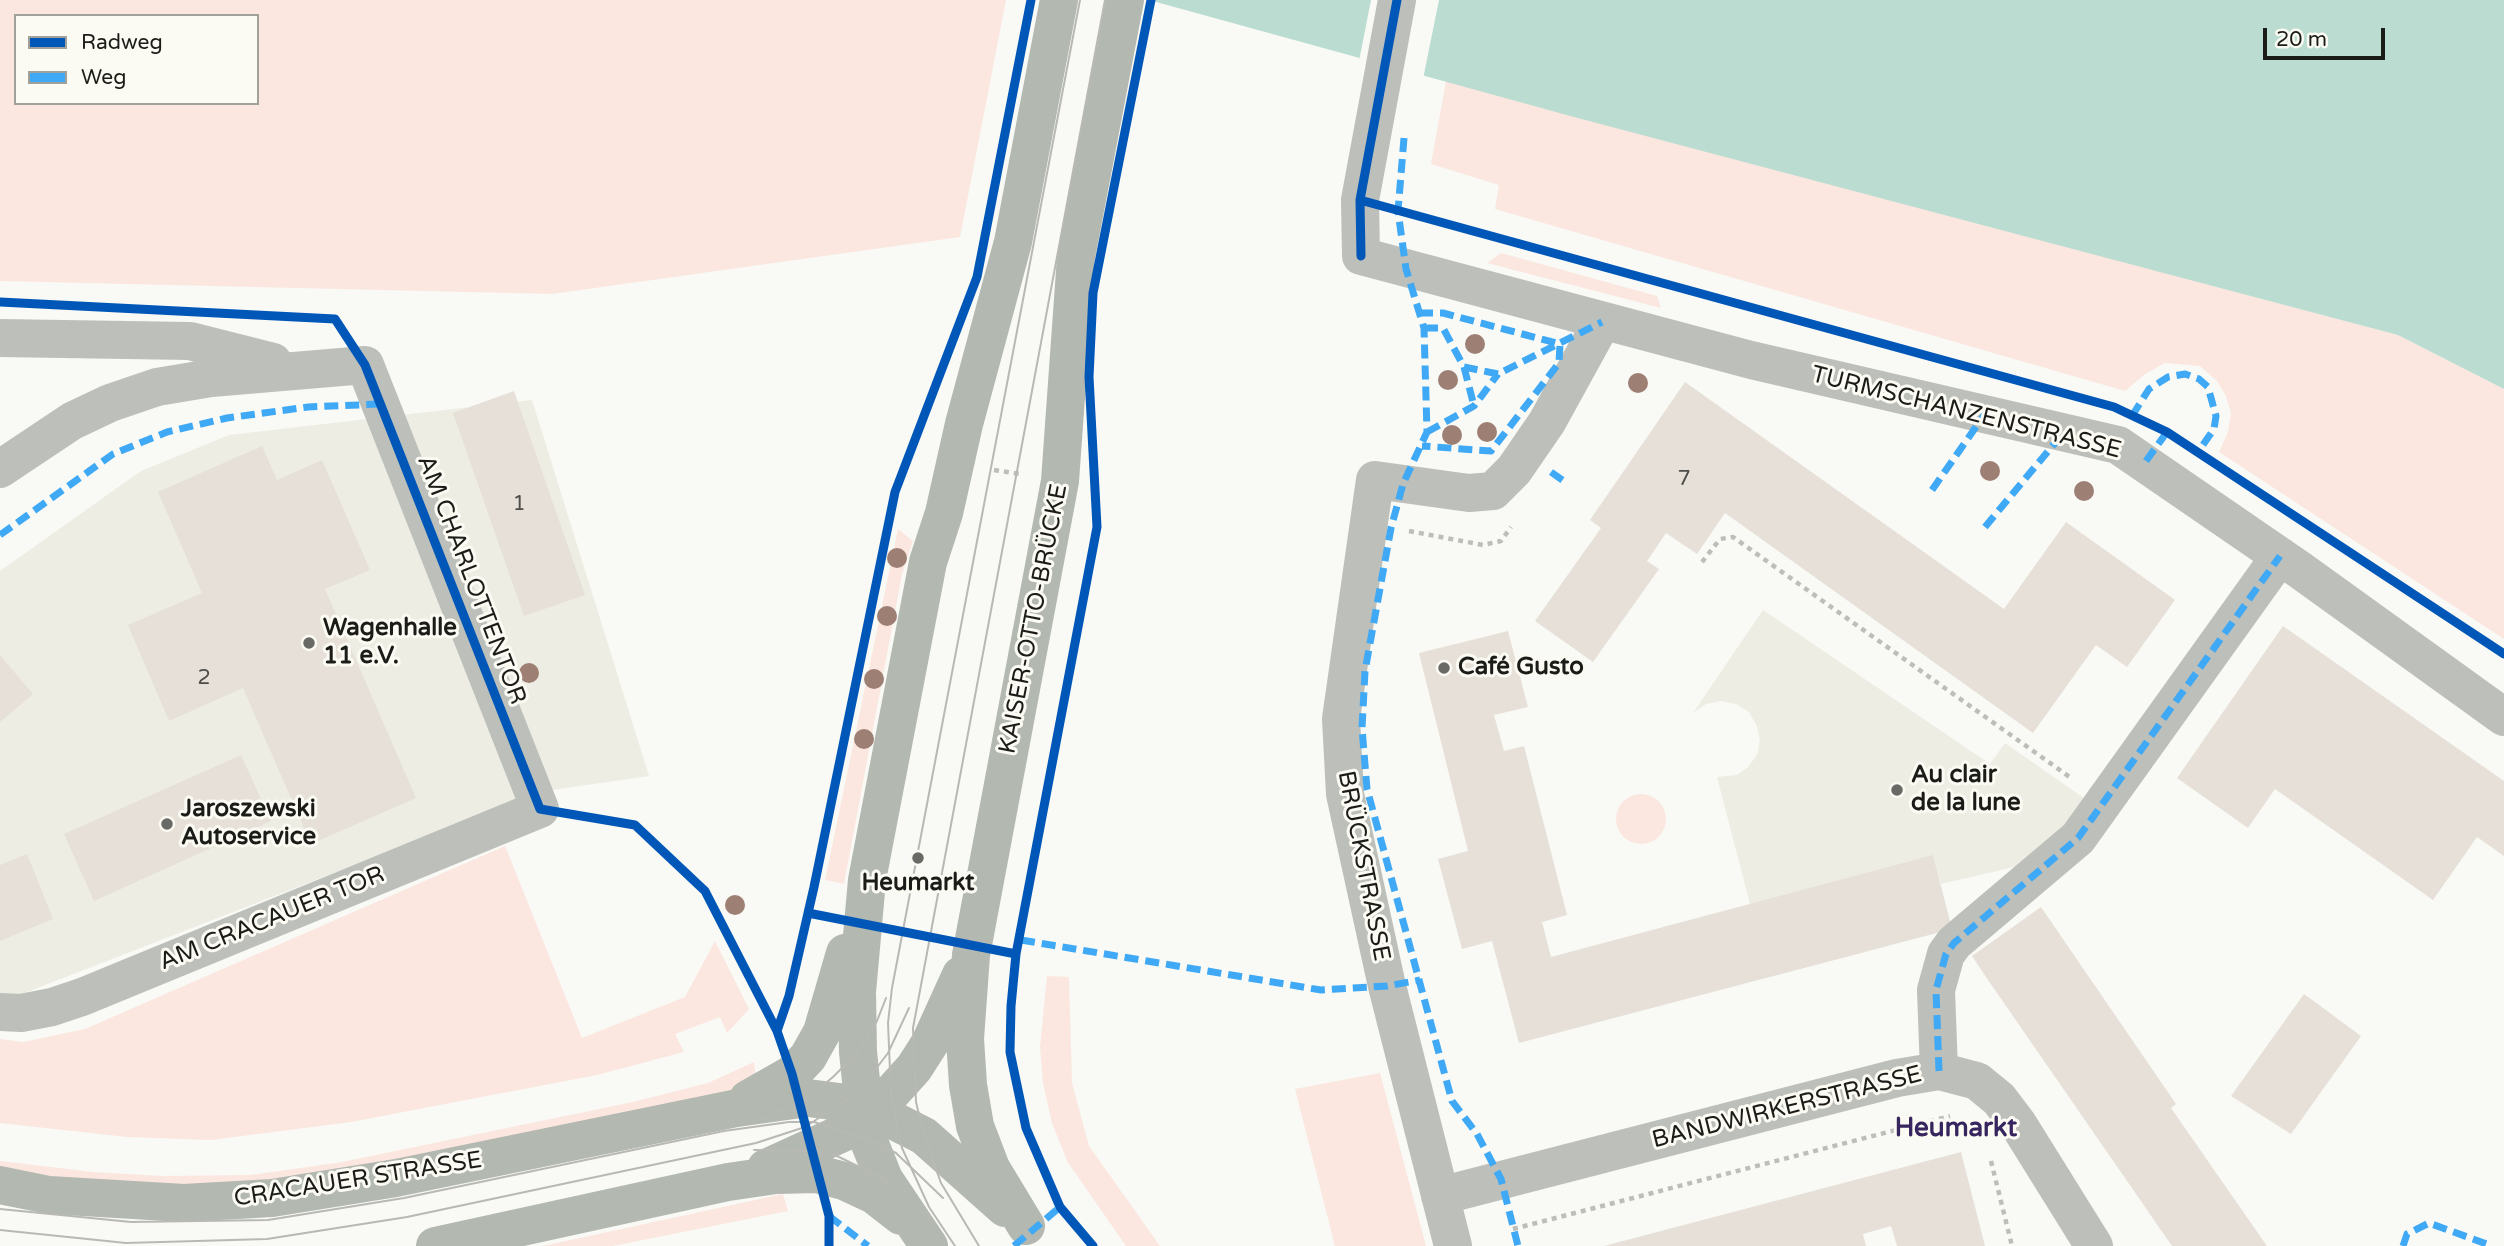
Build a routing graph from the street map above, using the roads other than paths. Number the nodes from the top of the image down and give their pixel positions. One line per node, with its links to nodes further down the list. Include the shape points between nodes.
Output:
1 (1059, 0): 11 (main road, via 1013,242 928,562)
2 (1125, 0): 12 (main road, KAISER-OTTO-BRÜCKE, via 1076,257 1060,481)
3 (1397, 0): 4 (street, TURMSCHANZENSTRASSE, via 1360,200 1361,256)
4 (1602, 323): 8 (street, TURMSCHANZENSTRASSE, via 2118,445); 19 (street, BRÜCKSTRASSE, via 1546,422 1514,470 1493,491 1469,493 1375,480 1341,719 1345,794)
5 (0, 338): 6 (street, via 190,341)
6 (302, 370): 7 (street, via 180,382 134,394 72,421); 10 (street, AM CHARLOTTENTOR, via 365,365)
7 (0, 469)
8 (2280, 556): 9 (street, TURMSCHANZENSTRASSE); 14 (street, via 2106,803 2062,854 1945,954 1936,990)
9 (2504, 717)
10 (540, 809): 13 (street, AM CRACAUER TOR, via 82,996 52,1007)
11 (867, 880): 15 (main road, via 857,992); 16 (main road, CRACAUER STRASSE, via 822,1032 808,1057 792,1074 767,1089)
12 (971, 955): 15 (main road, via 914,1068); 20 (main road, KAISER-OTTO-BRÜCKE, via 965,1039 975,1126 991,1168)
13 (0, 1012)
14 (1939, 1071): 19 (street, BANDWIRKERSTRASSE); 24 (street, BANDWIRKERSTRASSE, via 1977,1081 1999,1099)
15 (862, 1109): 16 (main road, CRACAUER STRASSE, via 808,1098); 17 (main road, via 847,1131); 20 (main road, via 924,1136); 21 (main road, via 884,1179)
16 (712, 1114): 18 (main road, CRACAUER STRASSE, via 396,1178 272,1198 184,1203 49,1195)
17 (728, 1182): 21 (main road, via 817,1174 874,1195); 22 (main road)
18 (0, 1185)
19 (1440, 1196): 23 (street, BRÜCKSTRASSE)
20 (1033, 1236)
21 (922, 1237)
22 (435, 1246)
23 (1453, 1246)
24 (2094, 1246)

